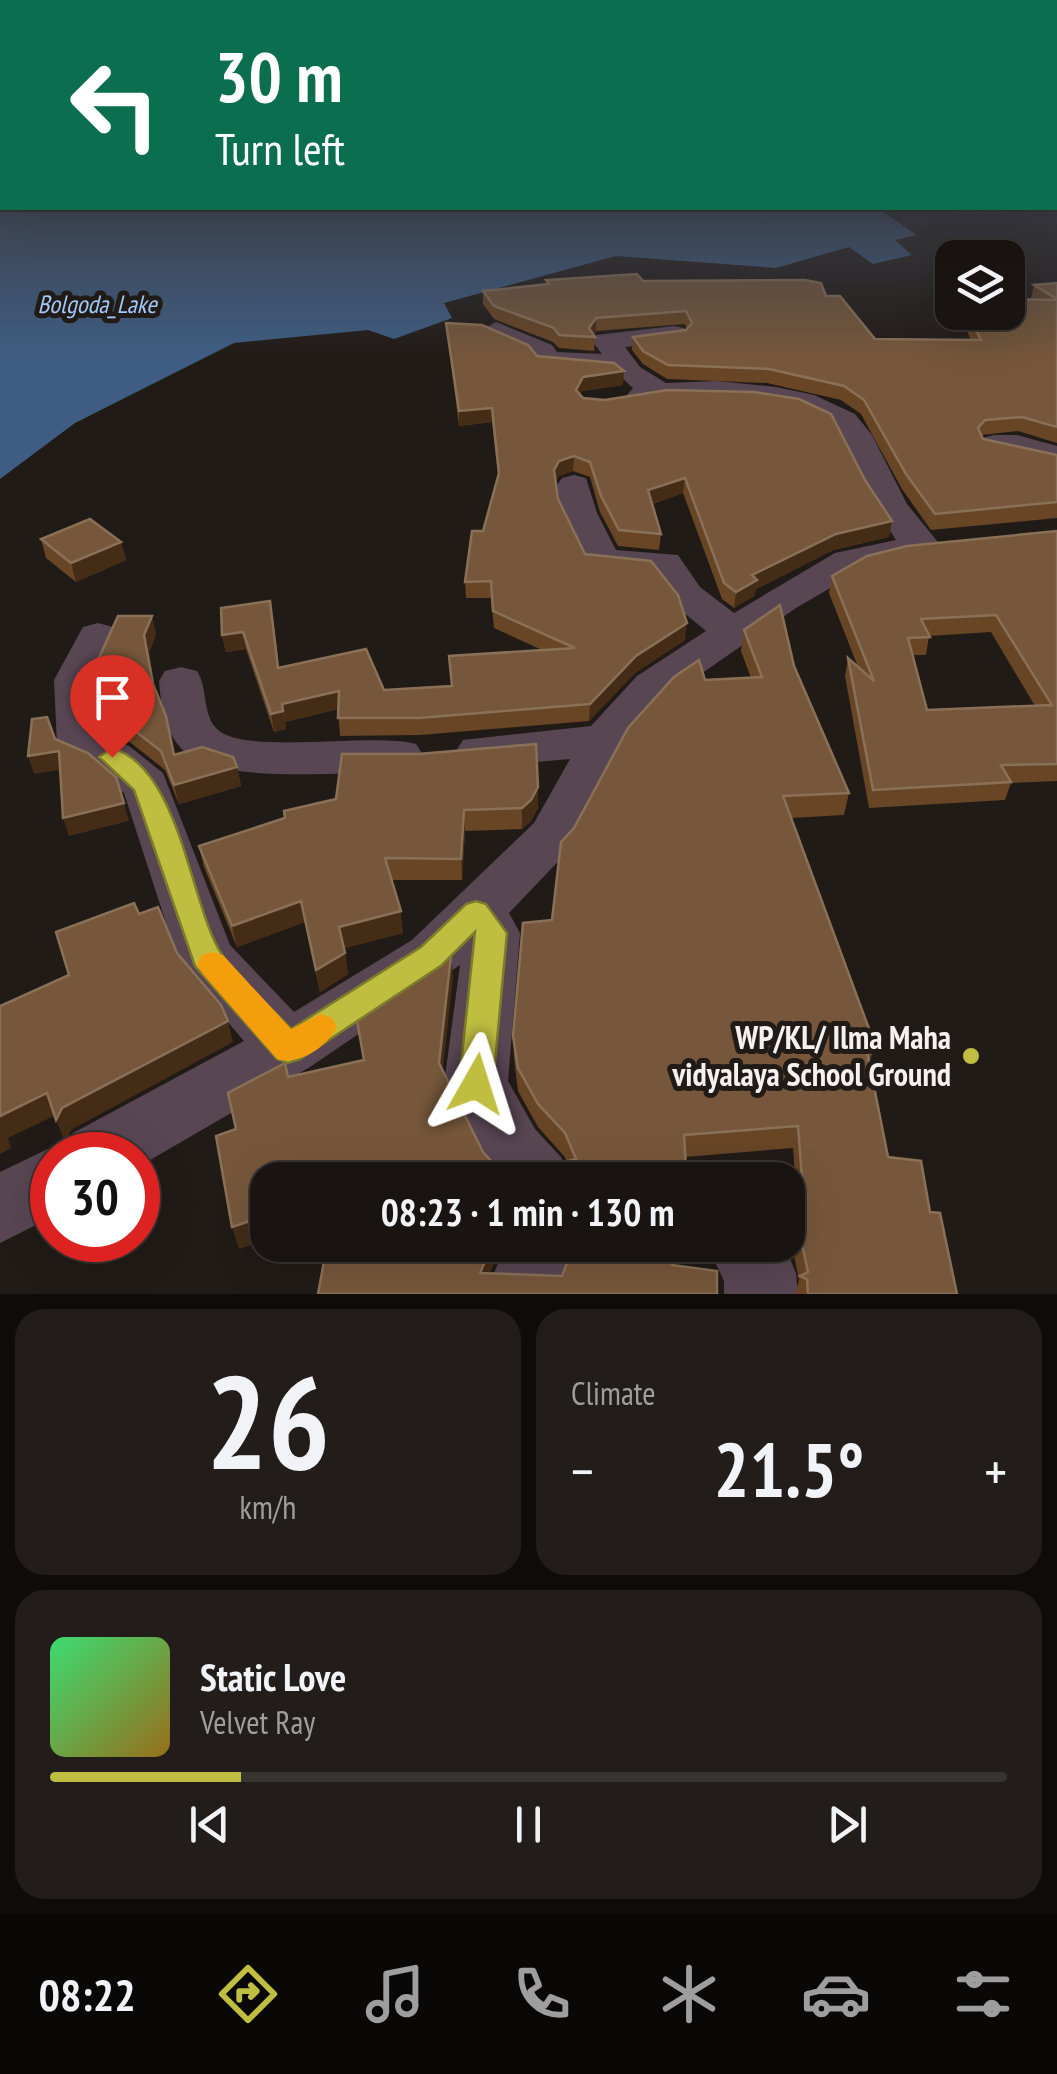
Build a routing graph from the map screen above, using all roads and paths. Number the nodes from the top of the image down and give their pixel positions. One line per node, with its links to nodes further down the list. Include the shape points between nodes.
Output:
1 (496, 330): 3 (street, via 542,351 546,360)
2 (674, 334): 3 (street)
3 (616, 342): 4 (street)
4 (660, 392): 5 (street); 10 (street, via 767,396 828,410 847,423 882,492)
5 (610, 400)
6 (994, 444): 7 (street)
7 (1057, 457)
8 (574, 484): 11 (street, via 579,513 602,562 664,563 686,595)
9 (974, 541): 10 (street)
10 (920, 546): 11 (street, via 849,560)
11 (734, 632): 14 (street, via 653,686)
12 (98, 636): 16 (street, via 76,680 81,744 112,757 146,786 206,957)
13 (181, 680): 14 (street, via 186,722 207,746 234,756 420,755)
14 (604, 740): 15 (street, via 552,836)
15 (476, 912): 16 (street, via 432,956); 18 (street, via 492,933 476,1084)
16 (288, 1048): 17 (street)
17 (138, 1132)
18 (521, 1162)
19 (30, 1192): 20 (street)
20 (0, 1209)
21 (535, 1262): 23 (street)
22 (754, 1262): 24 (street)
23 (522, 1294)
24 (761, 1294)

